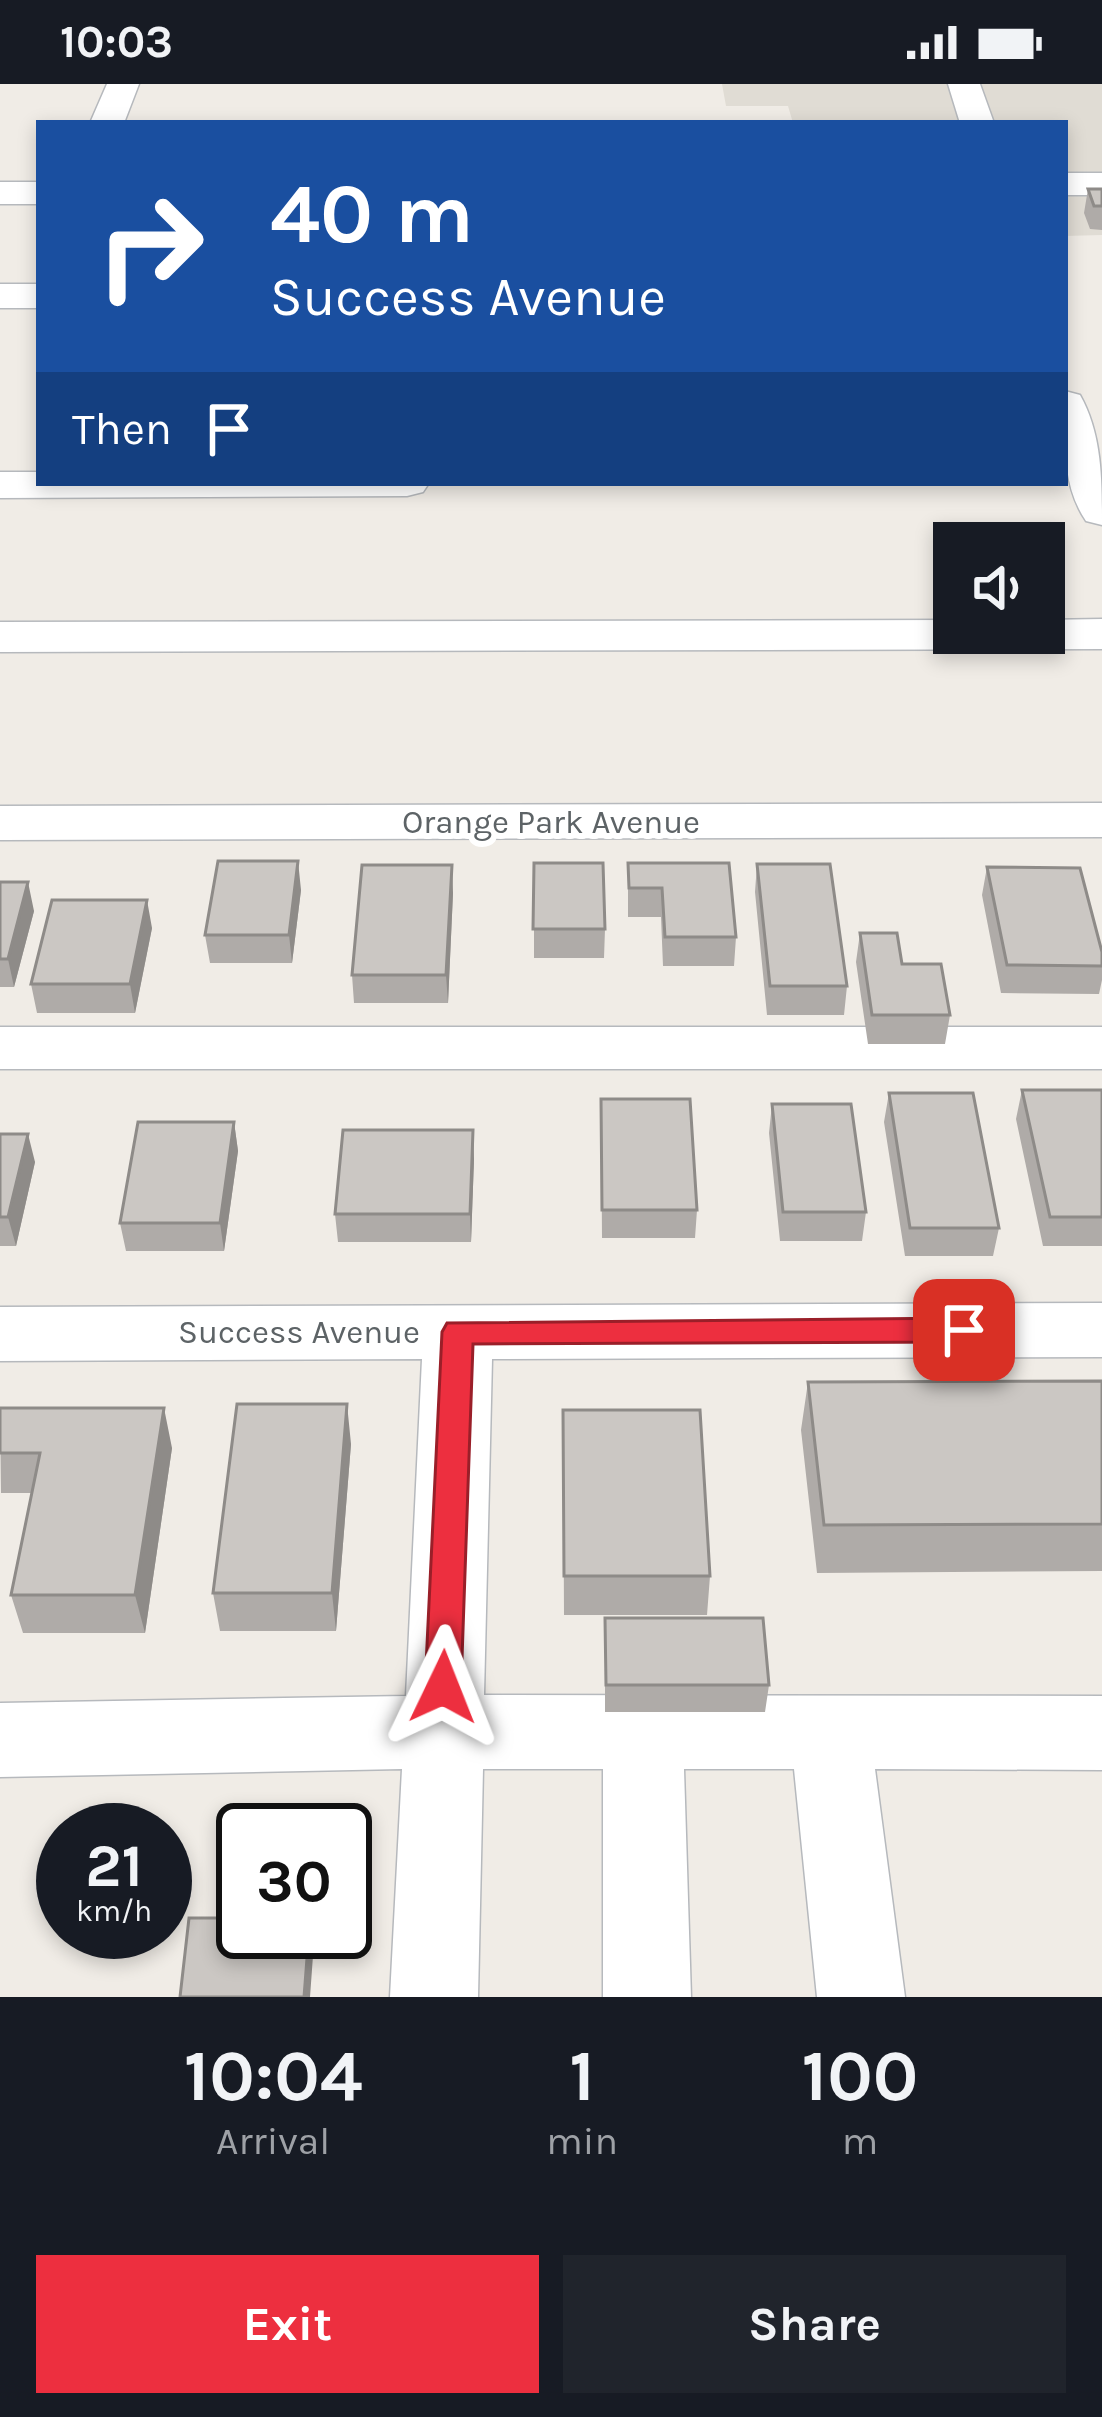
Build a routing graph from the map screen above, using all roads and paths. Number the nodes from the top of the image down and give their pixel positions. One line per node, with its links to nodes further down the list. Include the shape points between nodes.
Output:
1 (123, 84): 3 (street)
2 (964, 84): 4 (street)
3 (108, 120)
4 (976, 120)
5 (1068, 184): 6 (street)
6 (1102, 184)
7 (0, 193): 8 (street)
8 (36, 193)
9 (0, 296): 10 (street)
10 (36, 296)
11 (1068, 414): 14 (street)
12 (0, 484): 13 (street)
13 (36, 484)
14 (1090, 488)
15 (1102, 634): 16 (street)
16 (0, 638)
17 (1102, 820): 18 (street, Orange Park Avenue)
18 (0, 823)
19 (0, 1048): 20 (street)
20 (1102, 1048)
21 (1102, 1330): 22 (street, Success Avenue)
22 (458, 1332): 23 (street, Success Avenue); 24 (street)
23 (0, 1334)
24 (441, 1732): 25 (street); 28 (street); 29 (street)
25 (643, 1732): 26 (street); 30 (street)
26 (830, 1733): 27 (street); 31 (street)
27 (1102, 1733)
28 (0, 1739)
29 (434, 1997)
30 (647, 1997)
31 (861, 1997)

